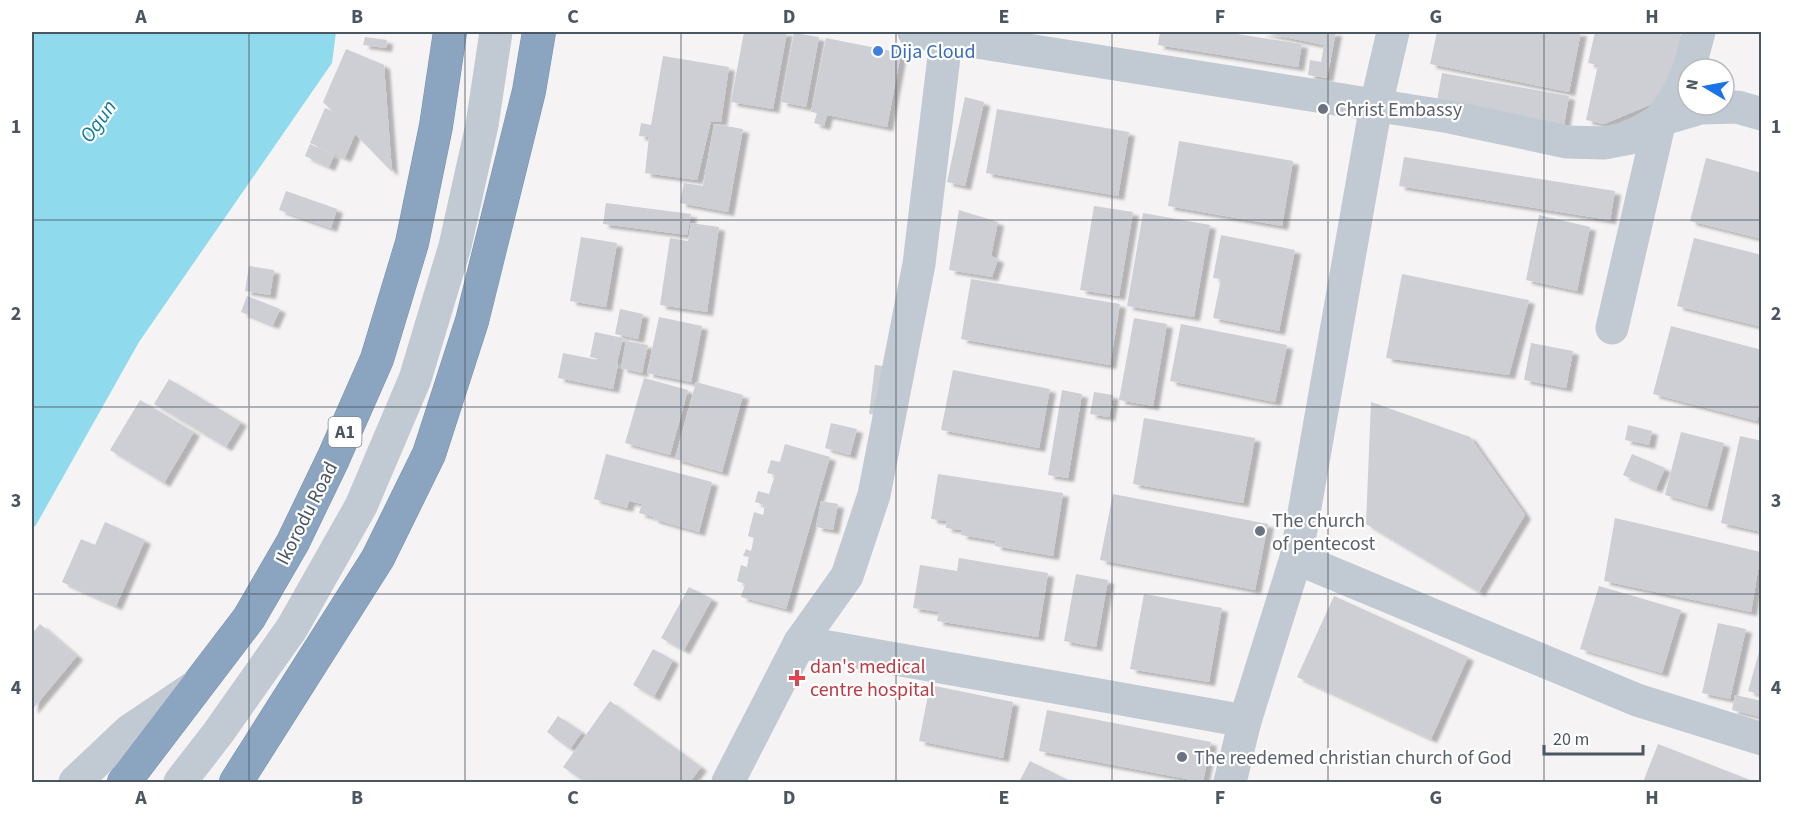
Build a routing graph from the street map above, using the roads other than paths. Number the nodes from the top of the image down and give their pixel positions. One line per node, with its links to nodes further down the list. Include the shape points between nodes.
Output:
1 (450, 32): 16 (highway, Ikorodu Road / A1, via 412,243 377,359 293,542 249,618)
2 (496, 32): 22 (street, via 482,125 455,246 415,379 361,506 292,628)
3 (539, 32): 19 (highway, via 530,92 472,321 429,454 378,558 258,746)
4 (914, 32): 7 (street)
5 (1393, 32): 10 (street)
6 (1699, 32): 8 (street)
7 (946, 34): 10 (street); 15 (street, via 919,264 874,495 847,576)
8 (1692, 57)
9 (1676, 97): 12 (street)
10 (1376, 105): 12 (street, via 1567,142 1604,143 1630,138); 14 (street)
11 (1761, 114): 12 (street, via 1737,107 1701,108)
12 (1660, 120): 13 (street)
13 (1612, 328)
14 (1296, 558): 17 (street); 18 (street, via 1637,700)
15 (800, 642): 17 (street); 23 (street)
16 (200, 684): 20 (street, via 129,731); 21 (highway, Ikorodu Road / A1)
17 (1245, 721): 24 (street)
18 (1761, 739)
19 (240, 781)
20 (75, 783)
21 (124, 783)
22 (180, 783)
23 (728, 783)
24 (1230, 783)

